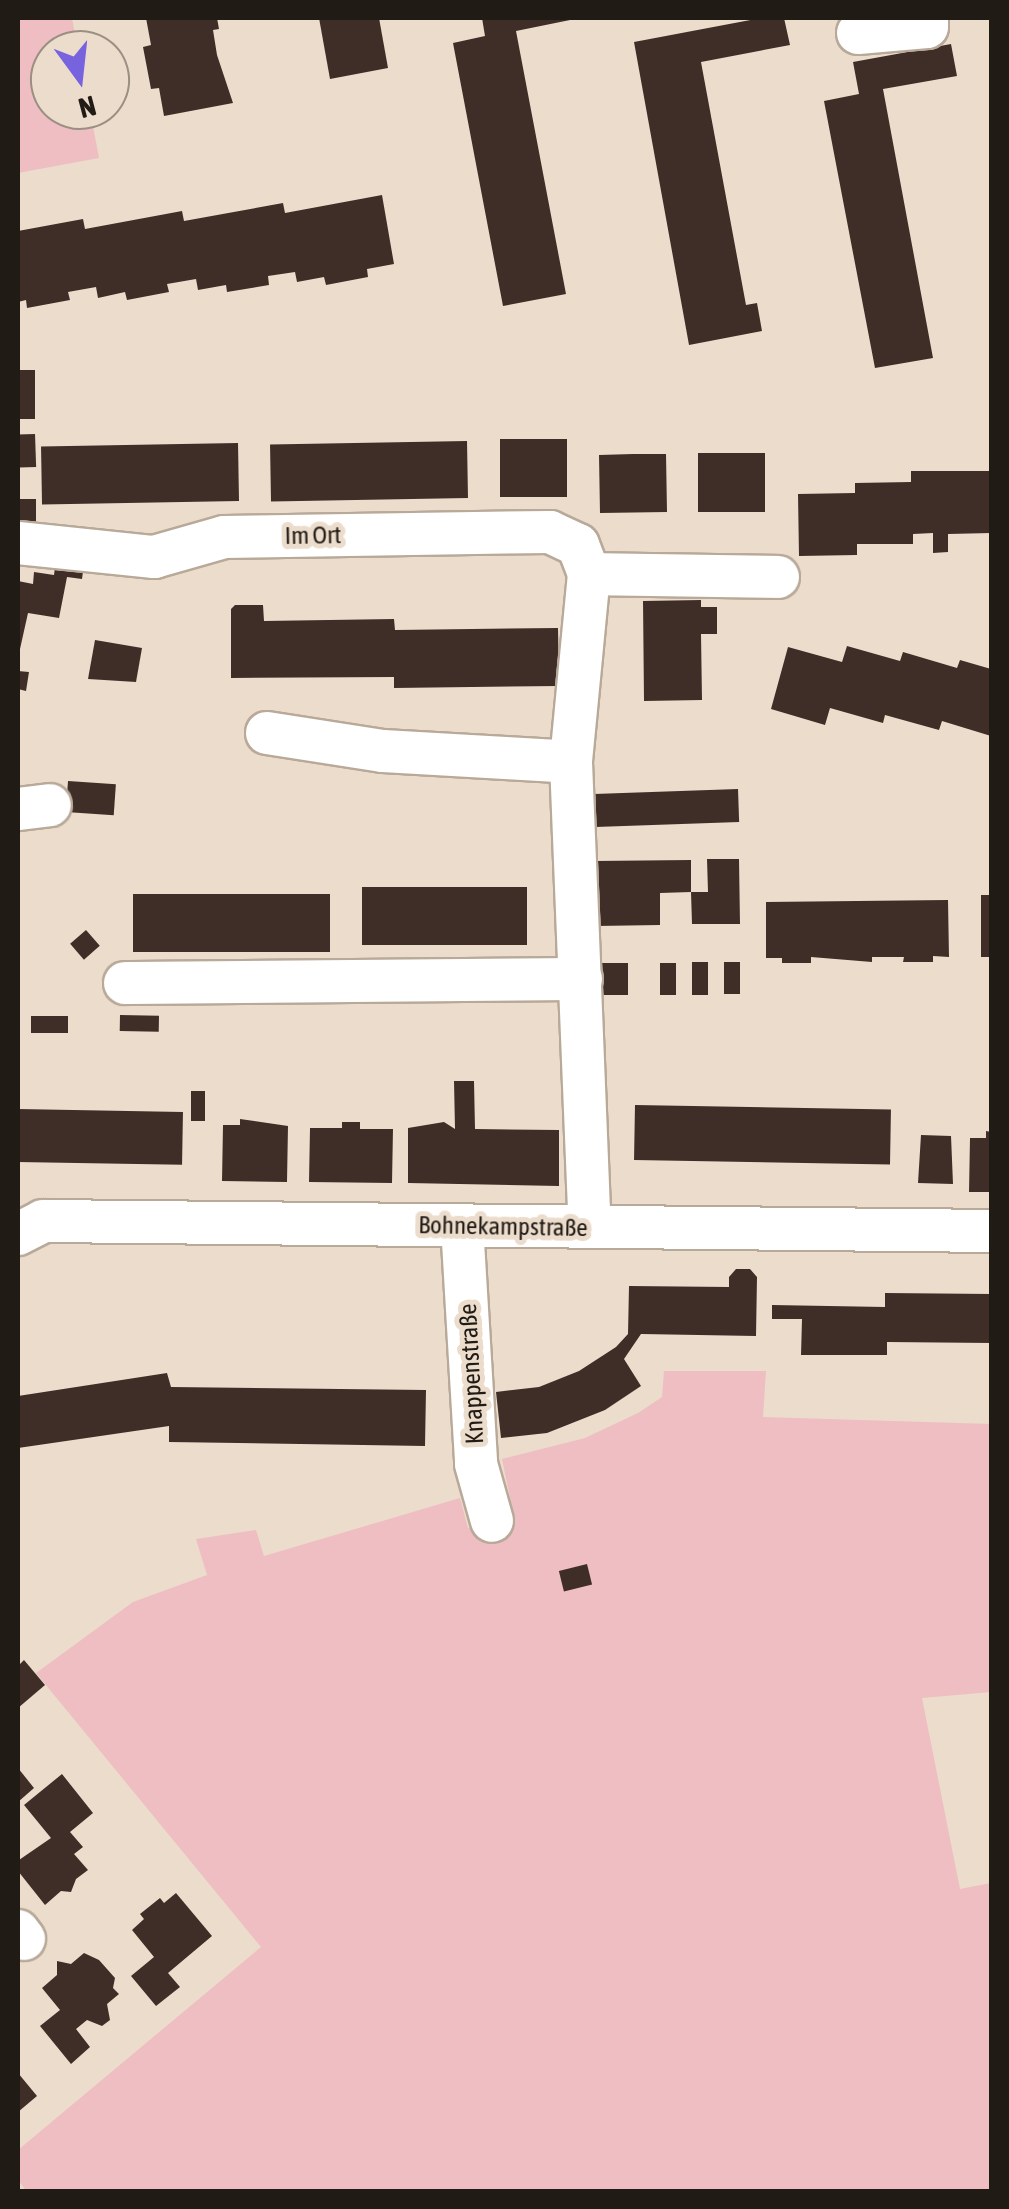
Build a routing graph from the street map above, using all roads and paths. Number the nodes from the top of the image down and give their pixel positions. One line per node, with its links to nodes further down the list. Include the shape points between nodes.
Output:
1 (927, 18): 2 (street, via 926,27)
2 (858, 33)
3 (18, 542): 4 (street, Im Ort, via 154,557 224,536 550,532 578,545)
4 (589, 574): 5 (street); 7 (street)
5 (778, 576)
6 (267, 733): 7 (street, via 383,751)
7 (571, 762): 8 (street)
8 (581, 979): 9 (street); 11 (street)
9 (125, 983)
10 (462, 1225): 11 (street, Bohnekampstraße); 13 (street, Bohnekampstraße, via 43,1221); 14 (street, Knappenstraße, via 476,1464)
11 (590, 1226): 12 (street, Bohnekampstraße)
12 (992, 1231)
13 (18, 1234)
14 (492, 1521)

